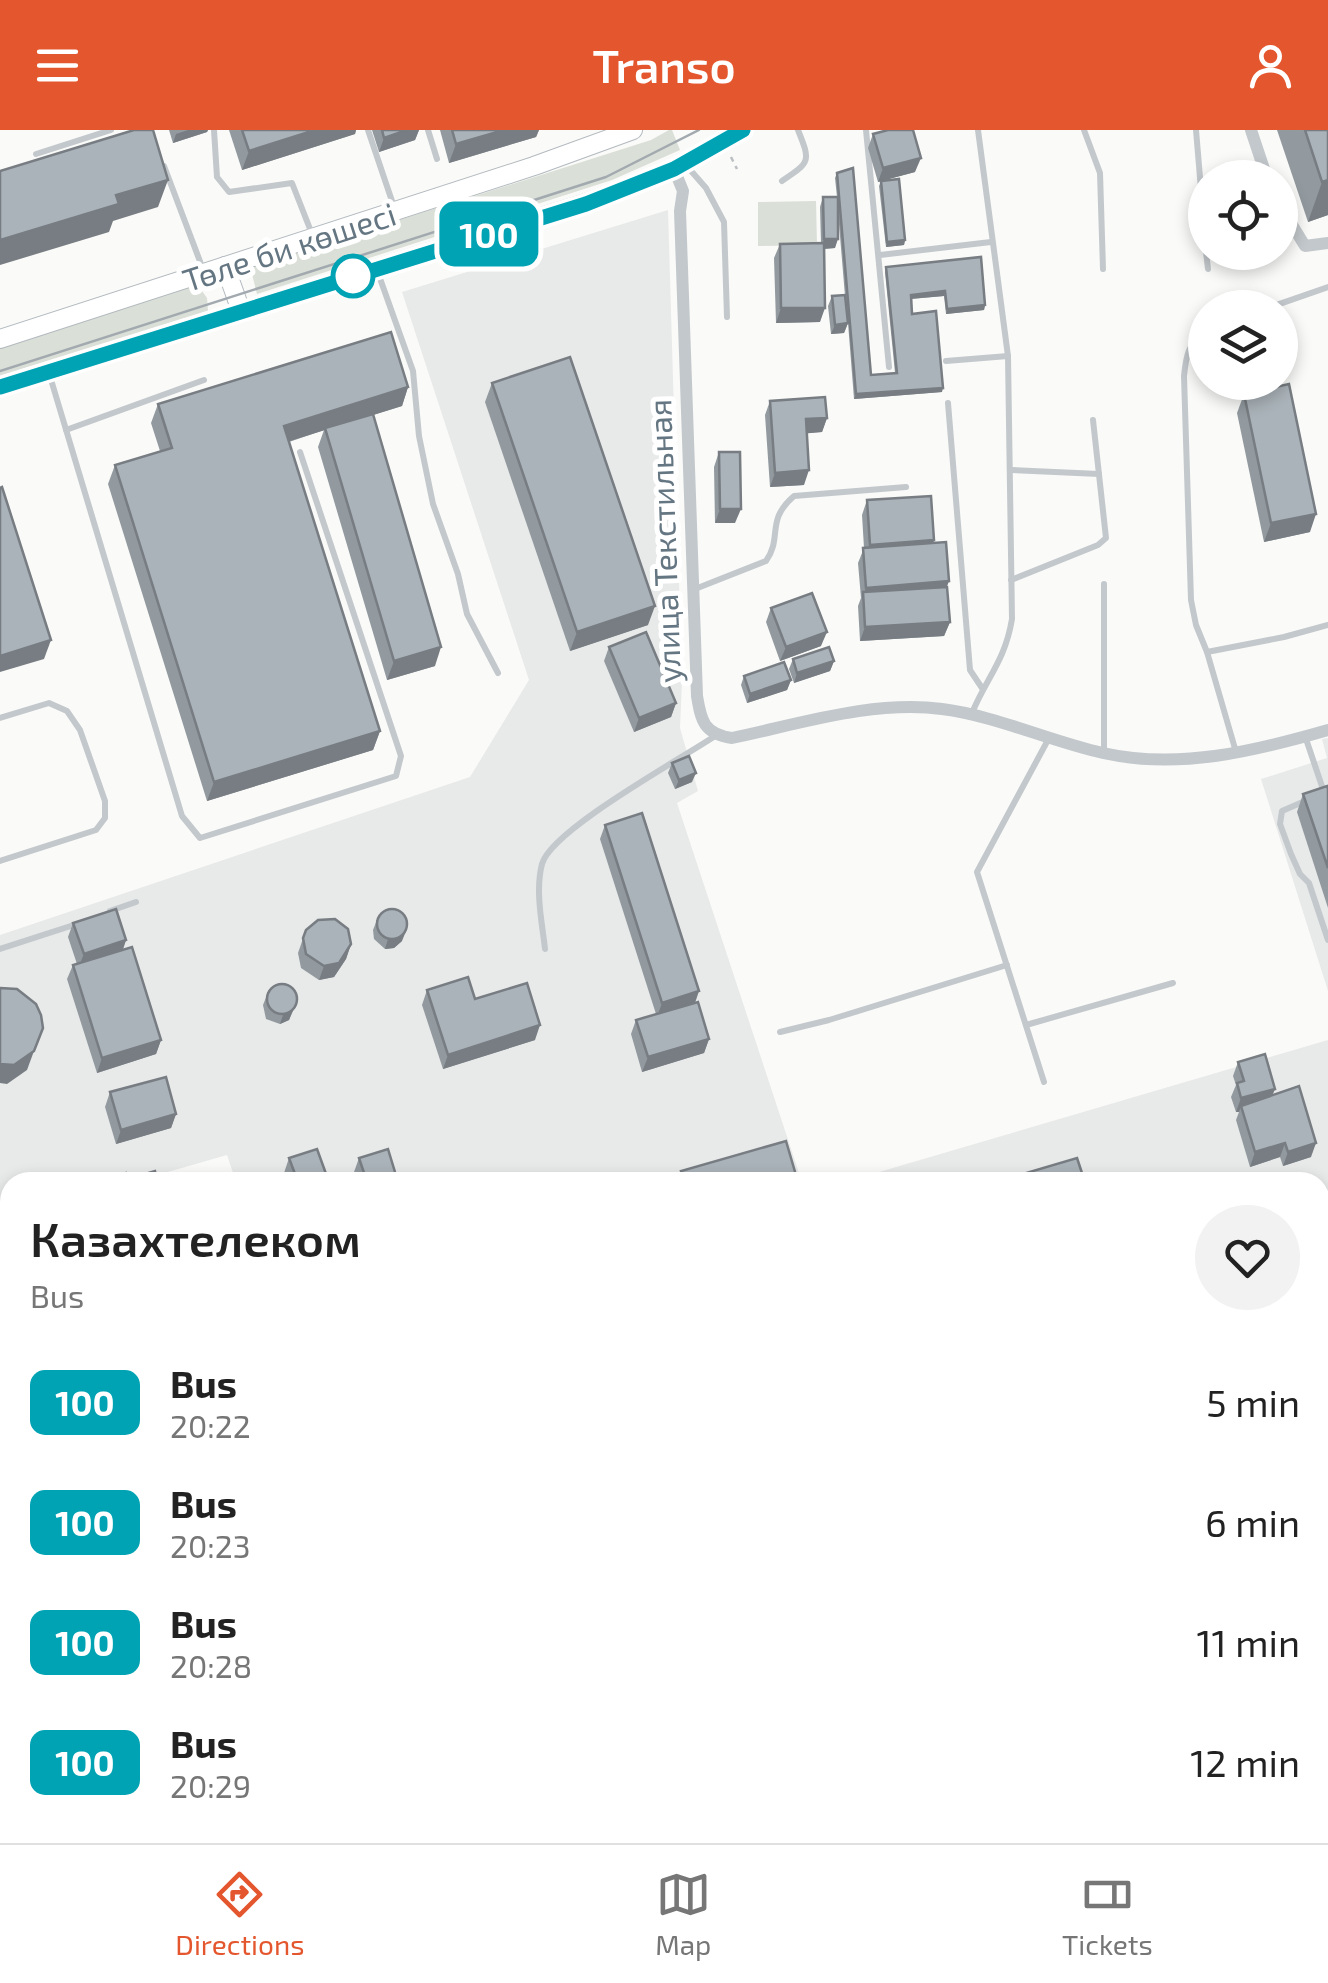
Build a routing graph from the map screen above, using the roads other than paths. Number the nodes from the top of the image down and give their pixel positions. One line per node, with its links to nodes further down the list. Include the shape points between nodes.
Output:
1 (111, 130): 14 (lane)
2 (214, 130): 23 (lane, via 217,177 229,192 292,183)
3 (368, 130): 21 (lane)
4 (428, 130): 15 (lane)
5 (633, 130): 21 (main road, Төле би көшесі)
6 (703, 130): 13 (main road, via 714,139)
7 (798, 130): 20 (lane, via 808,159)
8 (866, 130): 26 (lane)
9 (978, 130): 24 (lane)
10 (1084, 130): 29 (lane, via 1100,172)
11 (1196, 130): 16 (lane)
12 (1250, 130): 17 (street)
13 (739, 132): 19 (main road, Төле би көшесі)
14 (36, 154)
15 (437, 159)
16 (1199, 160)
17 (1261, 160)
18 (163, 164): 30 (lane)
19 (679, 166): 28 (main road, Төле би көшесі, via 586,204); 34 (lane, via 706,188 724,222); 52 (street, улица Текстильная)
20 (782, 181)
21 (395, 211): 23 (main road, Төле би көшесі)
22 (1298, 235): 25 (street, via 1305,246)
23 (314, 238): 27 (main road, Төле би көшесі)
24 (991, 242): 26 (lane); 37 (lane)
25 (1328, 243)
26 (880, 255): 39 (lane)
27 (225, 266): 30 (main road, Төле би көшесі); 33 (main road)
28 (376, 269): 33 (main road, Төле би көшесі); 55 (lane, via 412,371 433,504 467,614)
29 (1103, 270)
30 (204, 273): 35 (main road, Төле би көшесі)
31 (1328, 287): 32 (lane)
32 (1298, 298)
33 (241, 311): 40 (main road, Төле би көшесі)
34 (727, 317)
35 (0, 339)
36 (1188, 352): 54 (lane, via 1191,600)
37 (1008, 356): 38 (lane); 47 (lane)
38 (946, 361)
39 (889, 367)
40 (48, 372): 42 (main road, Төле би көшесі); 45 (lane)
41 (204, 380): 45 (lane)
42 (0, 386)
43 (948, 403): 56 (lane, via 970,670)
44 (1094, 420): 48 (lane)
45 (66, 430): 46 (lane, via 182,816 200,838 396,776 399,766)
46 (300, 452)
47 (1012, 470): 48 (lane); 50 (lane)
48 (1099, 474): 50 (lane, via 1106,538)
49 (906, 487): 52 (lane, via 794,496 776,515 766,560)
50 (1011, 580): 56 (lane, via 1008,646)
51 (1104, 584): 63 (lane)
52 (695, 589): 60 (street, улица Текстильная, via 697,696 701,720)
53 (1328, 624): 54 (lane)
54 (1208, 652): 64 (lane)
55 (498, 674)
56 (982, 688): 57 (lane)
57 (971, 715): 60 (street, via 927,708 867,711); 62 (street)
58 (0, 718): 67 (lane, via 49,703 67,711 106,801 96,830)
59 (1328, 730): 61 (street)
60 (715, 736): 73 (lane, via 587,816 543,859 538,886)
61 (1305, 736): 64 (street); 65 (lane)
62 (1050, 737): 63 (street); 74 (lane, via 978,872)
63 (1104, 754): 64 (street, via 1159,762)
64 (1236, 754)
65 (1325, 795): 66 (lane); 71 (lane, via 1280,817)
66 (1328, 804)
67 (0, 861)
68 (136, 902): 69 (lane)
69 (106, 913)
70 (91, 918): 72 (lane)
71 (1328, 940)
72 (0, 948)
73 (546, 949)
74 (1007, 965): 76 (lane); 77 (lane)
75 (1173, 983): 76 (lane)
76 (1026, 1025): 78 (lane)
77 (780, 1032)
78 (1044, 1082)

